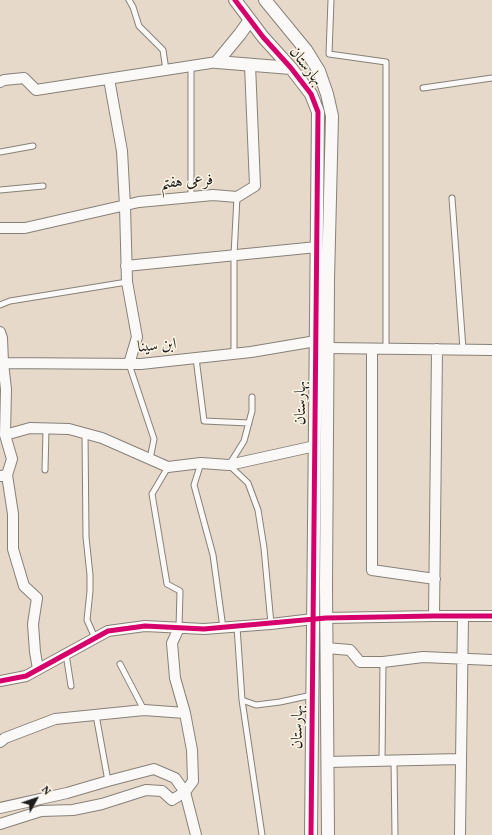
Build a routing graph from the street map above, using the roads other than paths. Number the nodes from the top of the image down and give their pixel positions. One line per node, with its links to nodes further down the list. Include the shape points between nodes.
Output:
1 (129, 0): 10 (lane, via 139,26 163,50)
2 (235, 0): 5 (street, بهارستان)
3 (265, 0): 31 (street, بهارستان, via 306,50 319,71 332,116)
4 (331, 0): 33 (lane, via 329,54 386,62)
5 (250, 20): 6 (street); 9 (street, بهارستان)
6 (217, 62): 7 (street); 8 (street)
7 (250, 65): 9 (street); 20 (street, فرعی هفتم, via 255,186)
8 (191, 66): 10 (street); 19 (lane)
9 (291, 68): 24 (street, بهارستان, via 311,94 318,112)
10 (166, 70): 12 (street)
11 (492, 78): 14 (lane)
12 (109, 79): 13 (street, via 36,90 24,78); 22 (street, via 122,152)
13 (0, 82)
14 (424, 88)
15 (33, 146): 16 (lane)
16 (0, 152)
17 (43, 186): 18 (lane)
18 (0, 190)
19 (191, 197): 20 (street, فرعی هفتم); 22 (street, فرعی هفتم, via 139,202)
20 (237, 197): 25 (lane)
21 (452, 198): 35 (lane)
22 (125, 206): 23 (street, فرعی هفتم, via 26,228); 26 (street)
23 (0, 228)
24 (317, 247): 25 (street); 30 (street, بهارستان)
25 (234, 255): 26 (street); 37 (lane)
26 (126, 266): 27 (street)
27 (127, 282): 28 (lane, via 10,301); 40 (street, via 137,337)
28 (0, 305)
29 (0, 332): 39 (street)
30 (316, 341): 37 (street, ابن سینا); 46 (street, بهارستان)
31 (328, 348): 32 (street); 57 (street, بهارستان)
32 (372, 349): 33 (street); 53 (street, via 372,570)
33 (386, 349): 34 (street)
34 (437, 349): 35 (street); 53 (street)
35 (463, 349): 36 (street)
36 (492, 350)
37 (234, 354): 38 (street, ابن سینا)
38 (196, 358): 40 (street, ابن سینا); 42 (lane, via 204,421)
39 (1, 363): 40 (street, ابن سینا); 45 (street, via 6,389)
40 (129, 364): 47 (lane, via 154,439)
41 (252, 397): 42 (lane)
42 (249, 423): 49 (lane, via 244,441)
43 (46, 429): 44 (street, via 69,429); 45 (street, via 30,428); 51 (lane)
44 (85, 433): 47 (street); 63 (lane, via 86,536 90,575 87,620)
45 (5, 435): 52 (street, via 12,460)
46 (315, 446): 49 (street); 58 (street, بهارستان)
47 (150, 459): 50 (street)
48 (201, 463): 49 (street); 50 (street); 62 (lane, via 194,485 213,555)
49 (229, 465): 59 (lane, via 248,483 258,510)
50 (168, 467): 61 (lane, via 152,494 168,584 180,591)
51 (45, 470)
52 (3, 476): 70 (street, via 13,514 12,549 24,586 37,598 33,624)
53 (435, 579): 54 (street)
54 (434, 616): 55 (street); 57 (street)
55 (463, 616): 56 (street); 66 (street)
56 (492, 616)
57 (326, 618): 58 (street); 64 (street, بهارستان)
58 (314, 619): 59 (street); 73 (street, بهارستان)
59 (271, 624): 60 (street)
60 (237, 627): 62 (street); 75 (lane)
61 (179, 628): 62 (street); 63 (street, via 146,626 108,630); 77 (street, via 172,643 174,678)
62 (222, 628)
63 (95, 638): 65 (street)
64 (326, 648): 68 (street, via 350,650 360,662); 74 (street, بهارستان)
65 (66, 654): 70 (street); 72 (lane)
66 (462, 658): 67 (street); 68 (street, via 423,657); 80 (street)
67 (492, 660)
68 (383, 662): 82 (lane)
69 (120, 664): 76 (lane)
70 (38, 669): 71 (street, via 26,676)
71 (0, 681)
72 (71, 686)
73 (313, 695): 74 (street); 75 (lane, via 256,705); 91 (street, بهارستان)
74 (327, 697): 83 (street, بهارستان)
75 (242, 700): 90 (lane)
76 (144, 710): 77 (street); 78 (street)
77 (185, 713): 85 (street, via 192,750 193,781)
78 (96, 714): 79 (street, via 55,719); 84 (lane)
79 (0, 742)
80 (461, 759): 81 (street); 88 (street)
81 (394, 760): 82 (street); 93 (lane)
82 (382, 761): 83 (street)
83 (327, 762): 92 (street, بهارستان)
84 (108, 780): 85 (street, via 154,769 175,778); 86 (street, via 67,793)
85 (185, 792): 87 (street, via 172,800 162,792 146,790 102,804 73,810 41,811); 89 (street)
86 (0, 808)
87 (0, 824)
88 (460, 834)
89 (196, 835)
90 (262, 835)
91 (311, 835)
92 (328, 835)
93 (395, 835)

